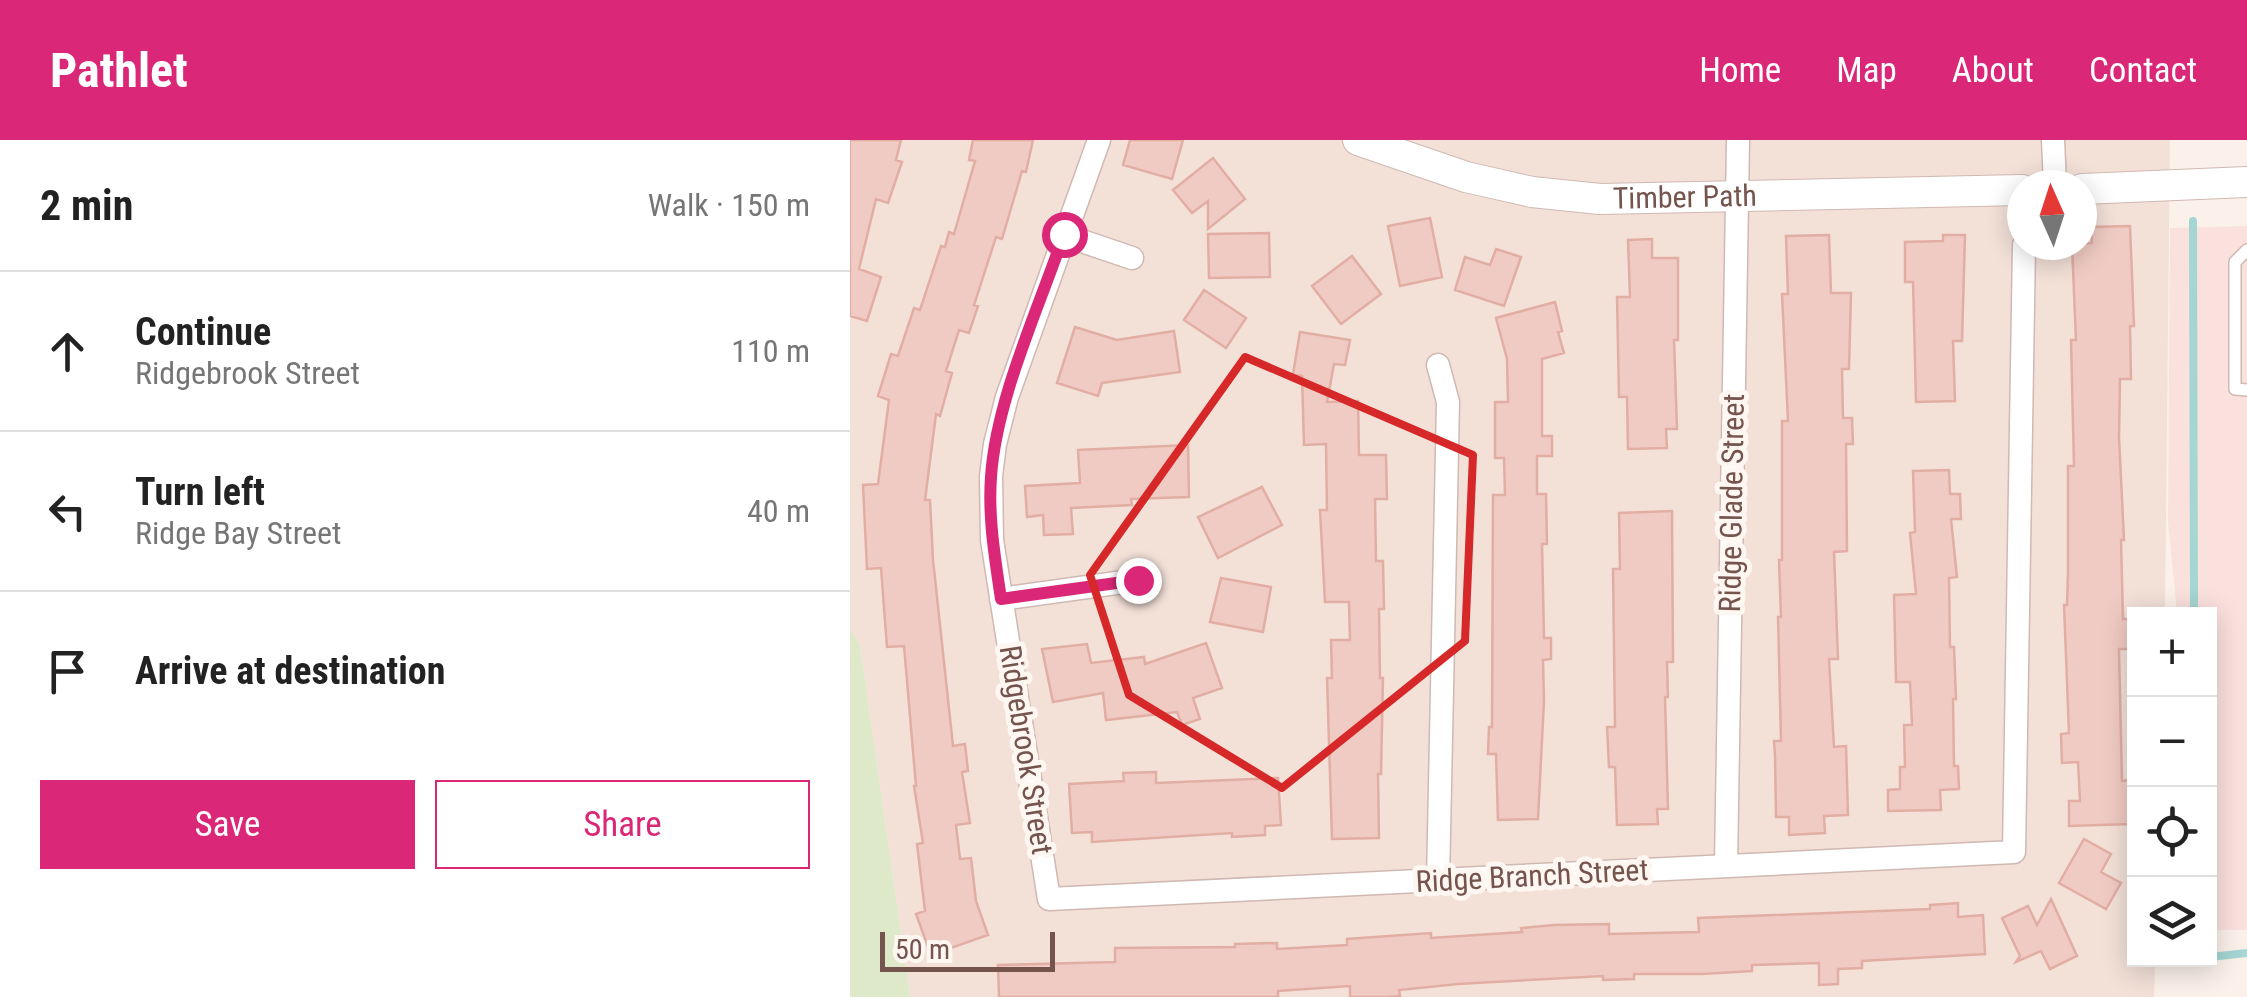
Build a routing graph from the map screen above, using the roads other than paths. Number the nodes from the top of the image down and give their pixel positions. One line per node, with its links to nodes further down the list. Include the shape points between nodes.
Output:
1 (1099, 140): 11 (street, Ridgebrook Street)
2 (1358, 140): 5 (street, Timber Path)
3 (1738, 140): 10 (street, Ridge Glade Street)
4 (2053, 140): 6 (street)
5 (1406, 148): 10 (street, Timber Path, via 1466,178 1532,192 1600,200)
6 (2054, 170)
7 (2247, 182): 8 (street)
8 (2097, 187)
9 (2007, 190): 10 (street, Timber Path)
10 (1737, 197): 19 (street, Ridge Glade Street)
11 (1064, 234): 13 (street); 18 (street, Ridgebrook Street, via 995,444 990,508)
12 (2247, 250): 16 (lane, via 2236,262 2235,298 2235,390)
13 (1132, 258)
14 (2024, 260): 19 (street, Ridge Branch Street, via 2014,852)
15 (1438, 365): 20 (street, via 1448,402)
16 (2247, 390)
17 (1138, 580): 18 (street)
18 (1001, 599): 21 (street, Ridgebrook Street)
19 (1726, 866): 20 (street, Ridge Branch Street)
20 (1438, 881): 21 (street, Ridge Branch Street)
21 (1050, 899)

